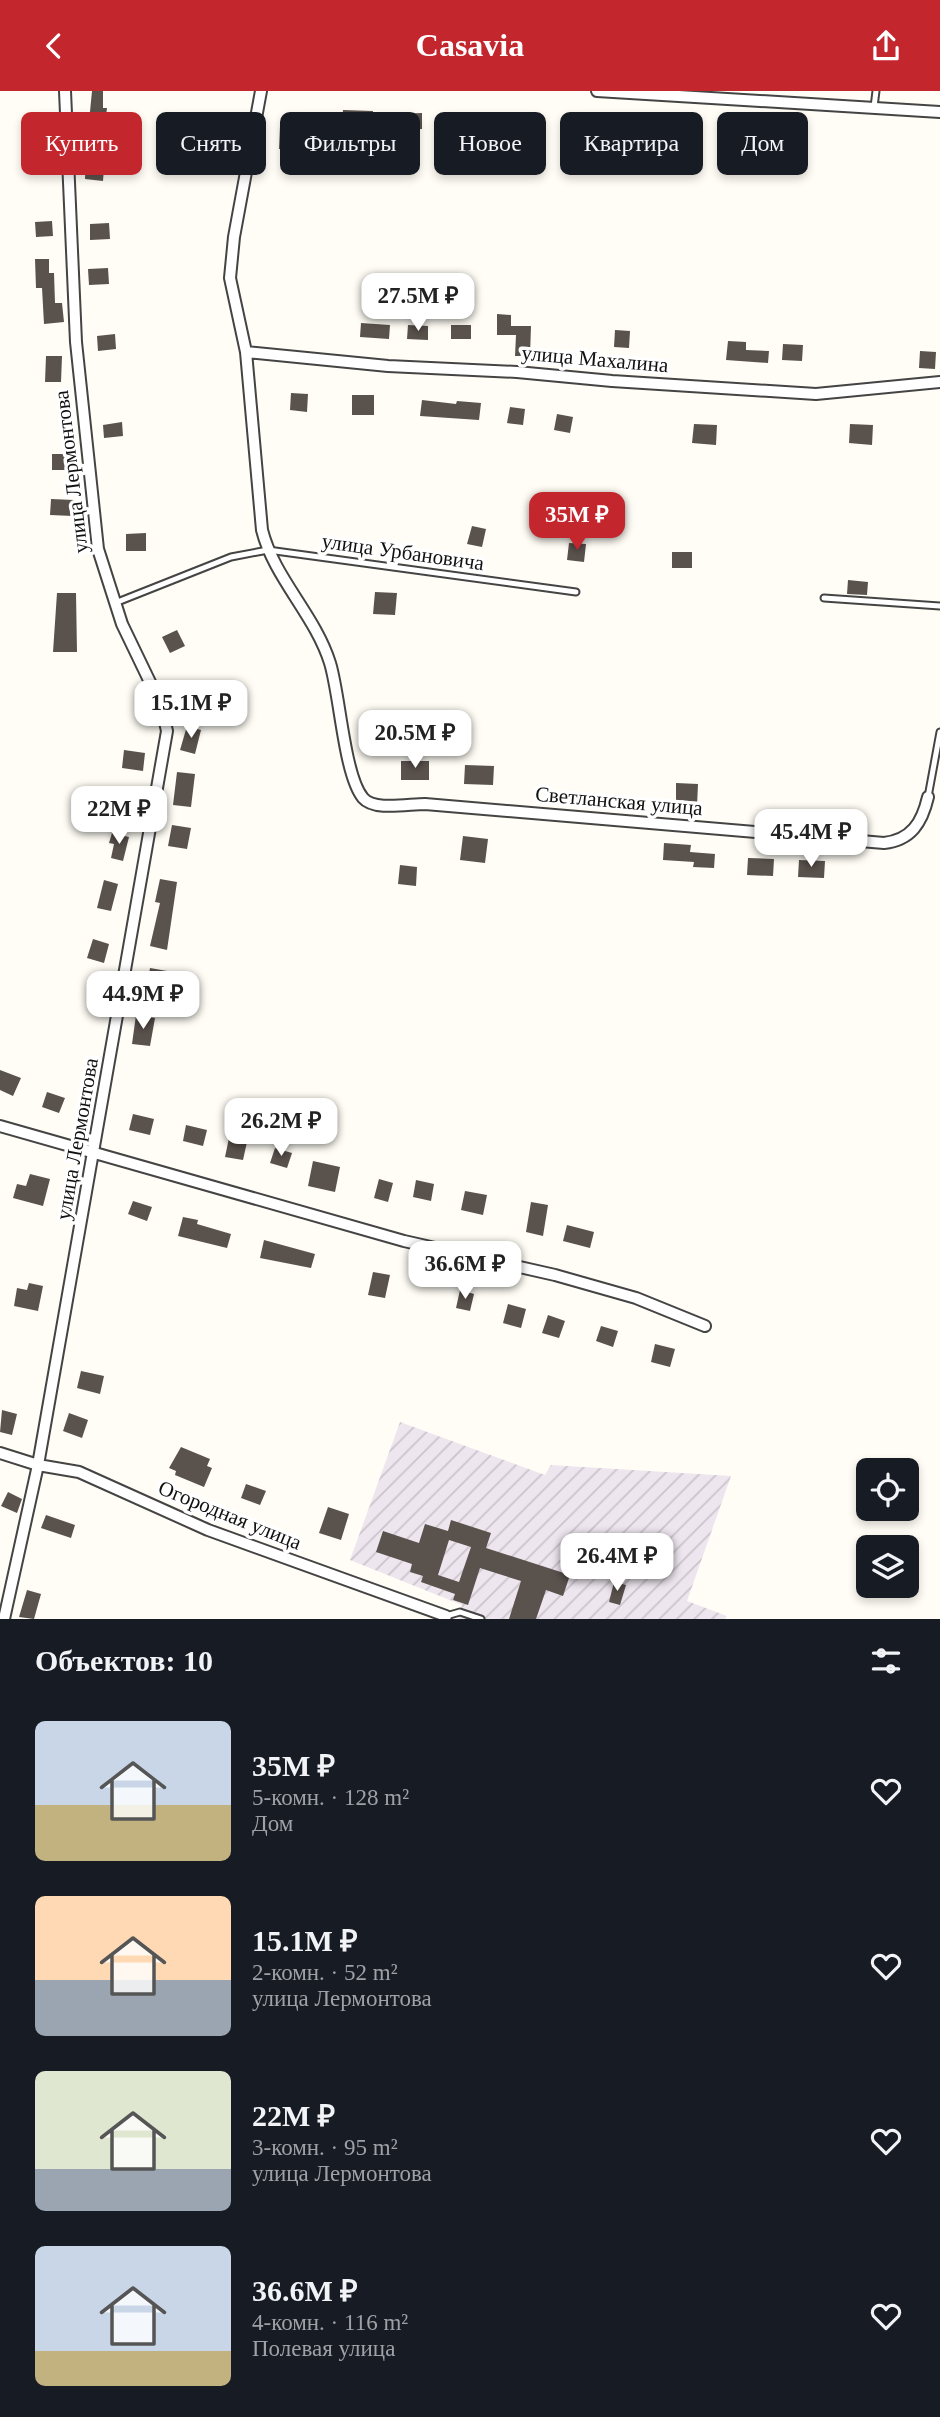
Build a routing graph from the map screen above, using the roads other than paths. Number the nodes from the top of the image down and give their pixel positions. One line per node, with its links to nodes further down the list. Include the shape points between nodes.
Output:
1 (65, 91): 12 (street, улица Лермонтова, via 76,342 98,549)
2 (261, 91): 7 (street, via 230,261)
3 (597, 91): 5 (street)
4 (876, 91): 5 (lane)
5 (874, 107): 6 (street)
6 (940, 112)
7 (246, 352): 8 (street, улица Махалина, via 806,394); 9 (street, via 262,530)
8 (940, 382)
9 (268, 549): 10 (lane, улица Урбановича); 12 (lane, улица Урбановича, via 230,557); 15 (street, Светланская улица, via 330,661 354,777 365,800 884,843 910,835)
10 (576, 592)
11 (824, 598): 13 (lane)
12 (114, 603): 17 (street, улица Лермонтова, via 161,705 167,731)
13 (940, 606)
14 (940, 732): 15 (lane)
15 (928, 797)
16 (0, 1126): 17 (street)
17 (94, 1153): 18 (street, via 404,1241 636,1298); 20 (street, улица Лермонтова)
18 (705, 1327)
19 (0, 1453): 20 (street, Огородная улица)
20 (38, 1465): 21 (street, Огородная улица, via 79,1472 208,1530); 22 (street, улица Лермонтова)
21 (446, 1617): 23 (lane, via 460,1612)
22 (4, 1619)
23 (481, 1619)

